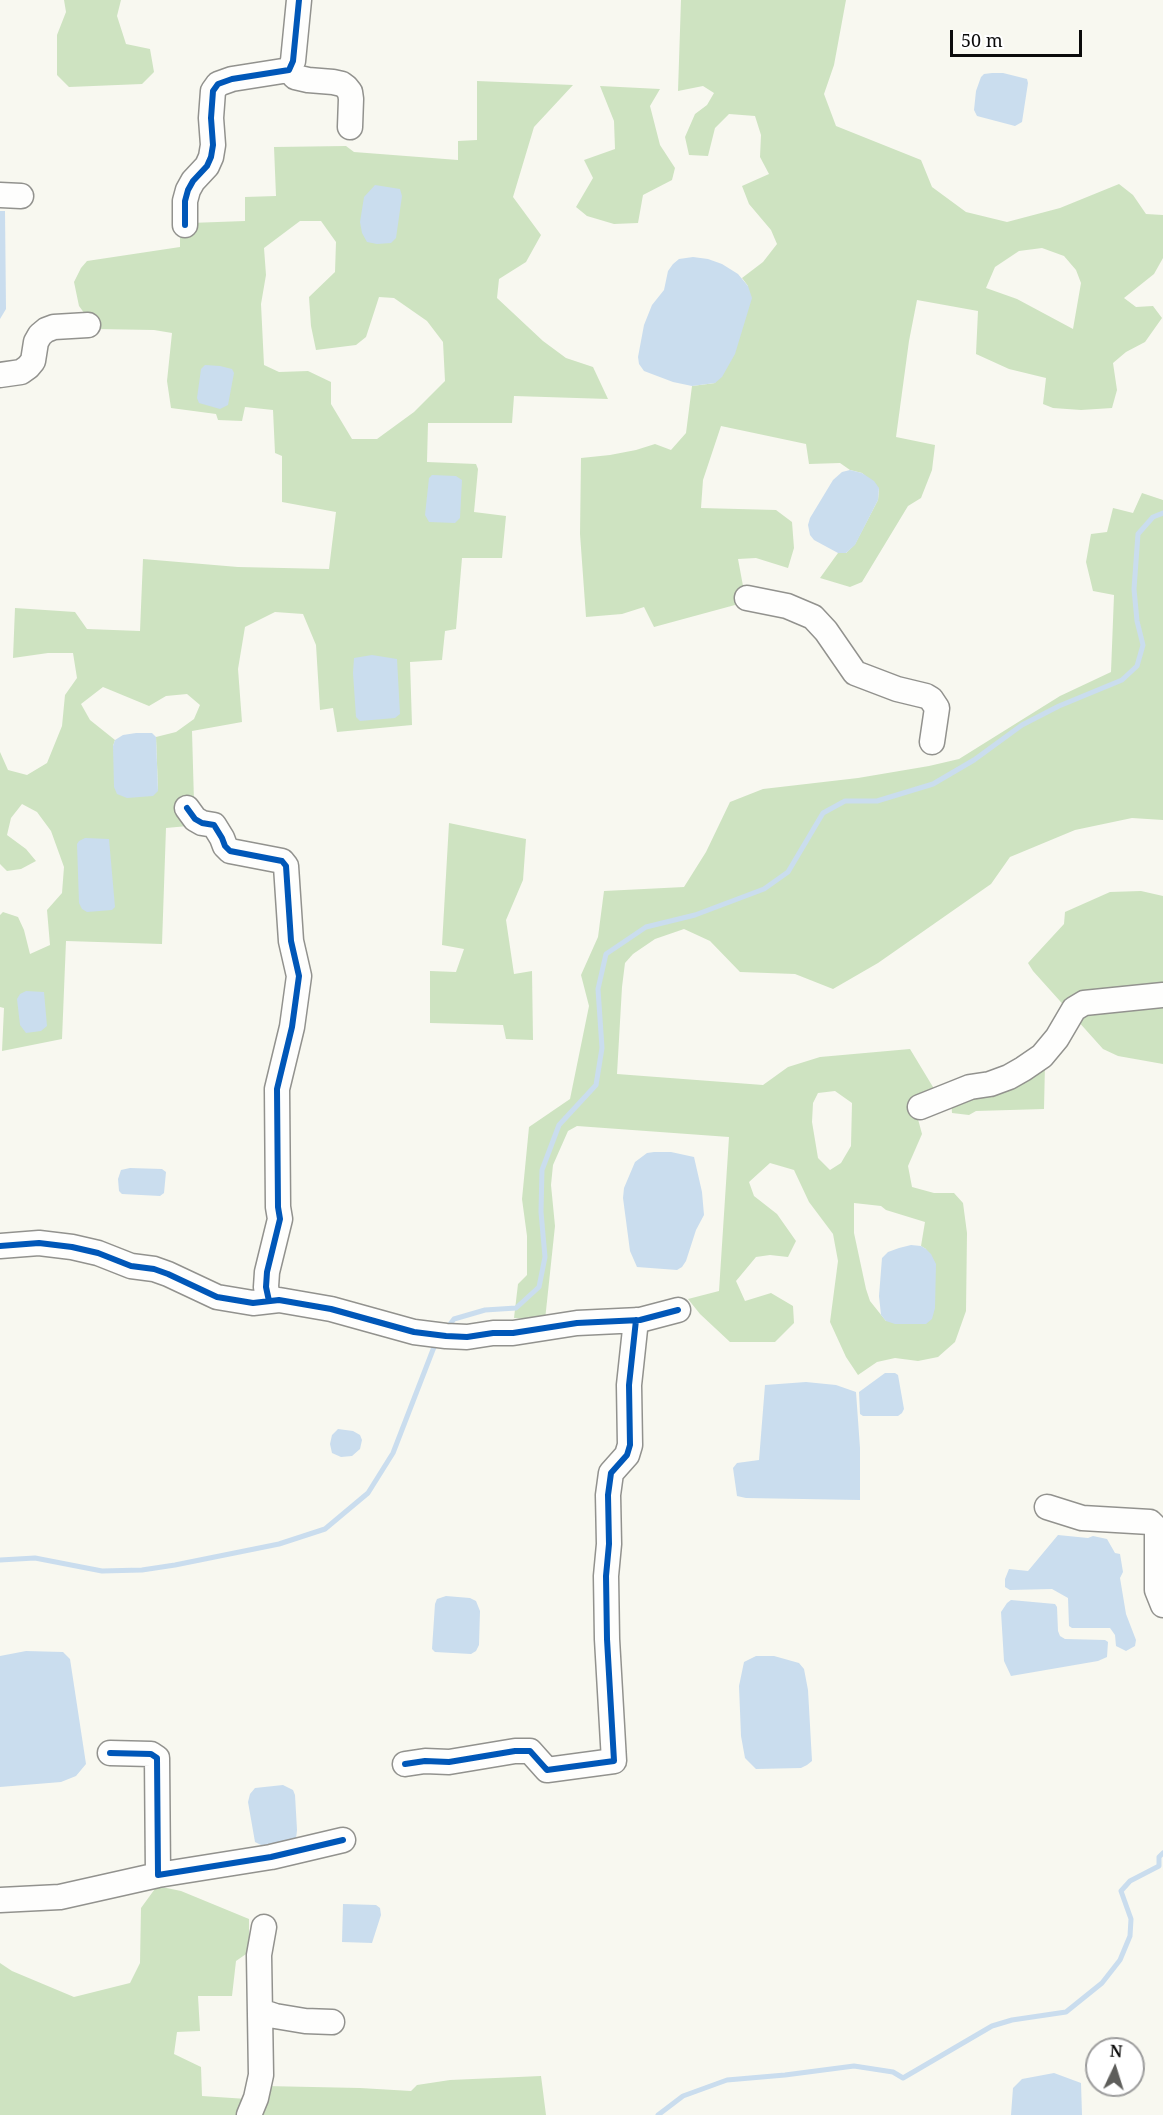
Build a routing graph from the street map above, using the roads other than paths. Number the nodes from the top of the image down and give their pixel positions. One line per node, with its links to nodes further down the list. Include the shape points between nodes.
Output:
1 (299, 0): 2 (street)
2 (289, 70): 3 (street, via 295,77 346,87 351,99); 4 (street, via 232,79 218,84 213,91 212,157 188,190)
3 (350, 127)
4 (184, 225)
5 (88, 325): 6 (street, via 46,330 36,342 28,367)
6 (0, 375)
7 (747, 598): 8 (street, via 787,606 813,617 855,673 931,699 937,708)
8 (932, 741)
9 (187, 808): 13 (street, via 195,819 214,825 230,851 282,861 286,866 291,941 299,976 278,1089 280,1219 267,1272)
10 (1163, 995): 11 (street, via 1084,1003 1074,1009 1042,1056 1023,1069)
11 (920, 1107)
12 (0, 1246): 13 (street, via 72,1247 131,1266 154,1269 217,1297 253,1303)
13 (269, 1301): 15 (street, via 331,1309 414,1332 446,1336 513,1334 577,1323)
14 (678, 1311): 15 (street)
15 (636, 1320): 19 (street, via 628,1385 630,1445 627,1455 611,1473 608,1495 606,1628 614,1761 547,1770 530,1751 515,1751 449,1762)
16 (1047, 1507): 17 (street, via 1082,1518 1150,1522 1157,1529 1157,1590)
17 (1163, 1605)
18 (110, 1753): 21 (street, via 151,1754 157,1758)
19 (405, 1764)
20 (344, 1840): 21 (street, via 271,1857)
21 (158, 1875): 22 (street, via 60,1897)
22 (0, 1900)
23 (264, 1927): 24 (street, via 259,1955)
24 (260, 2011): 25 (street, via 305,2021); 26 (street, via 261,2075)
25 (332, 2022)
26 (249, 2115)

